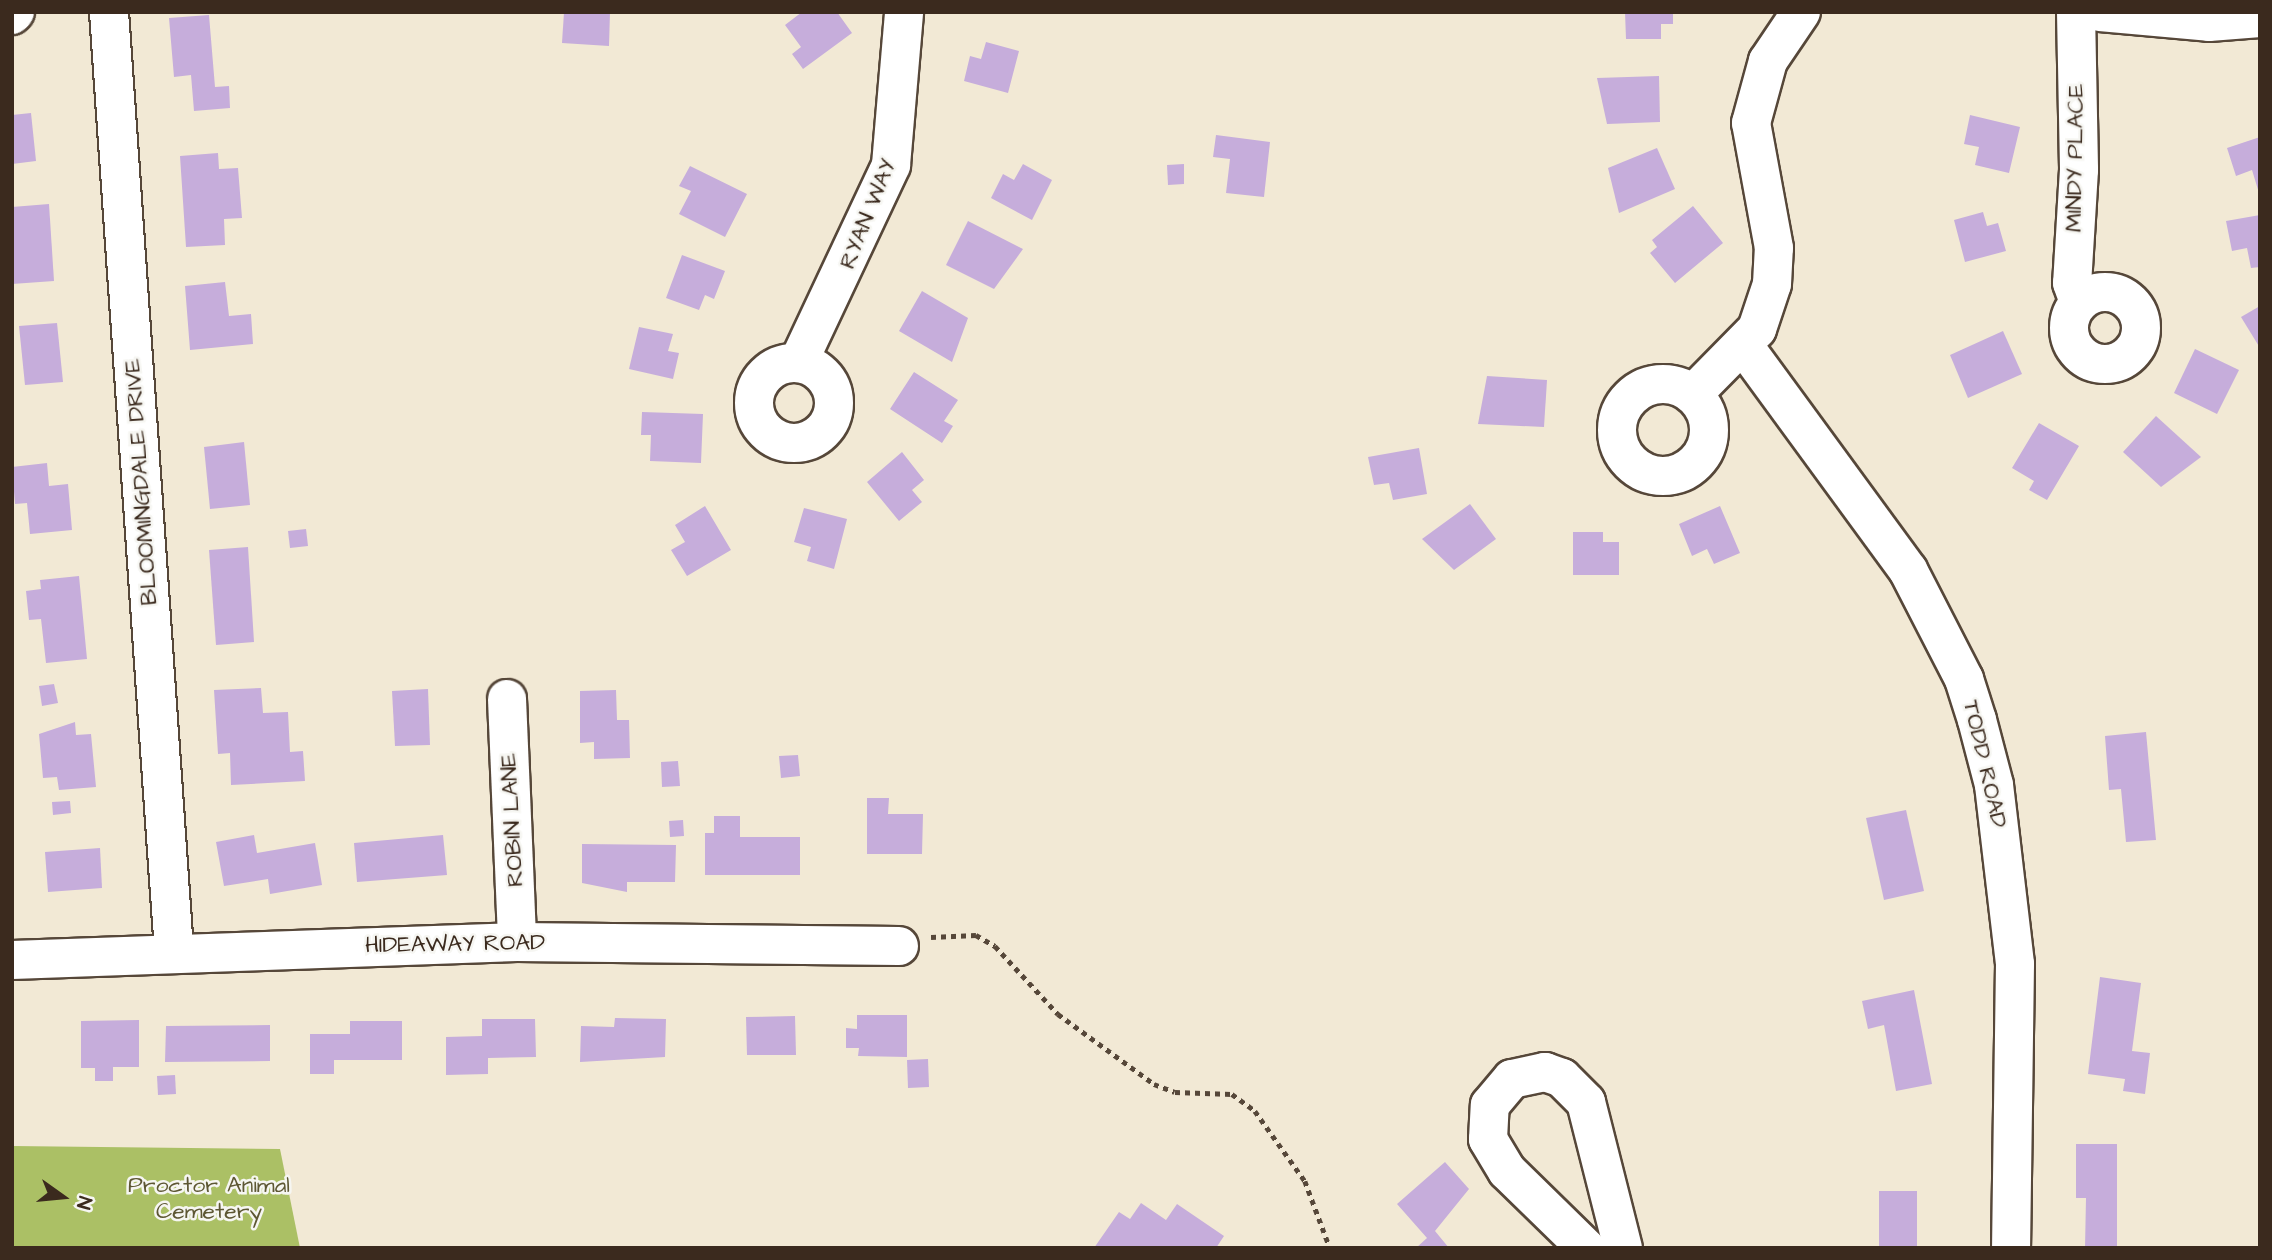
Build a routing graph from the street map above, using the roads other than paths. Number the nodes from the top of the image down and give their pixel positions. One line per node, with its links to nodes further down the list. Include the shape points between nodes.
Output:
1 (109, 12): 14 (street, BLOOMINGDALE DRIVE)
2 (904, 12): 9 (street, RYAN WAY, via 891,165)
3 (1801, 12): 8 (street, via 1755,92 1751,123 1774,248 1772,284)
4 (2076, 12): 7 (street, MINDY PLACE, via 2079,170 2072,282)
5 (2100, 12): 6 (street, via 2209,22)
6 (2260, 18)
7 (2079, 302)
8 (1744, 346): 10 (street); 18 (street, TODD ROAD, via 1908,570 1965,679 1994,786 2010,890 2015,964)
9 (799, 363)
10 (1693, 394)
11 (507, 699): 12 (street, ROBIN LANE)
12 (517, 942): 13 (street, HIDEAWAY ROAD); 14 (street, HIDEAWAY ROAD)
13 (899, 946)
14 (174, 951): 15 (street, HIDEAWAY ROAD)
15 (12, 960)
16 (1586, 1248): 17 (street, via 1507,1171 1488,1139 1490,1105 1512,1079 1545,1072 1562,1078 1586,1102)
17 (1623, 1248)
18 (2011, 1248)

